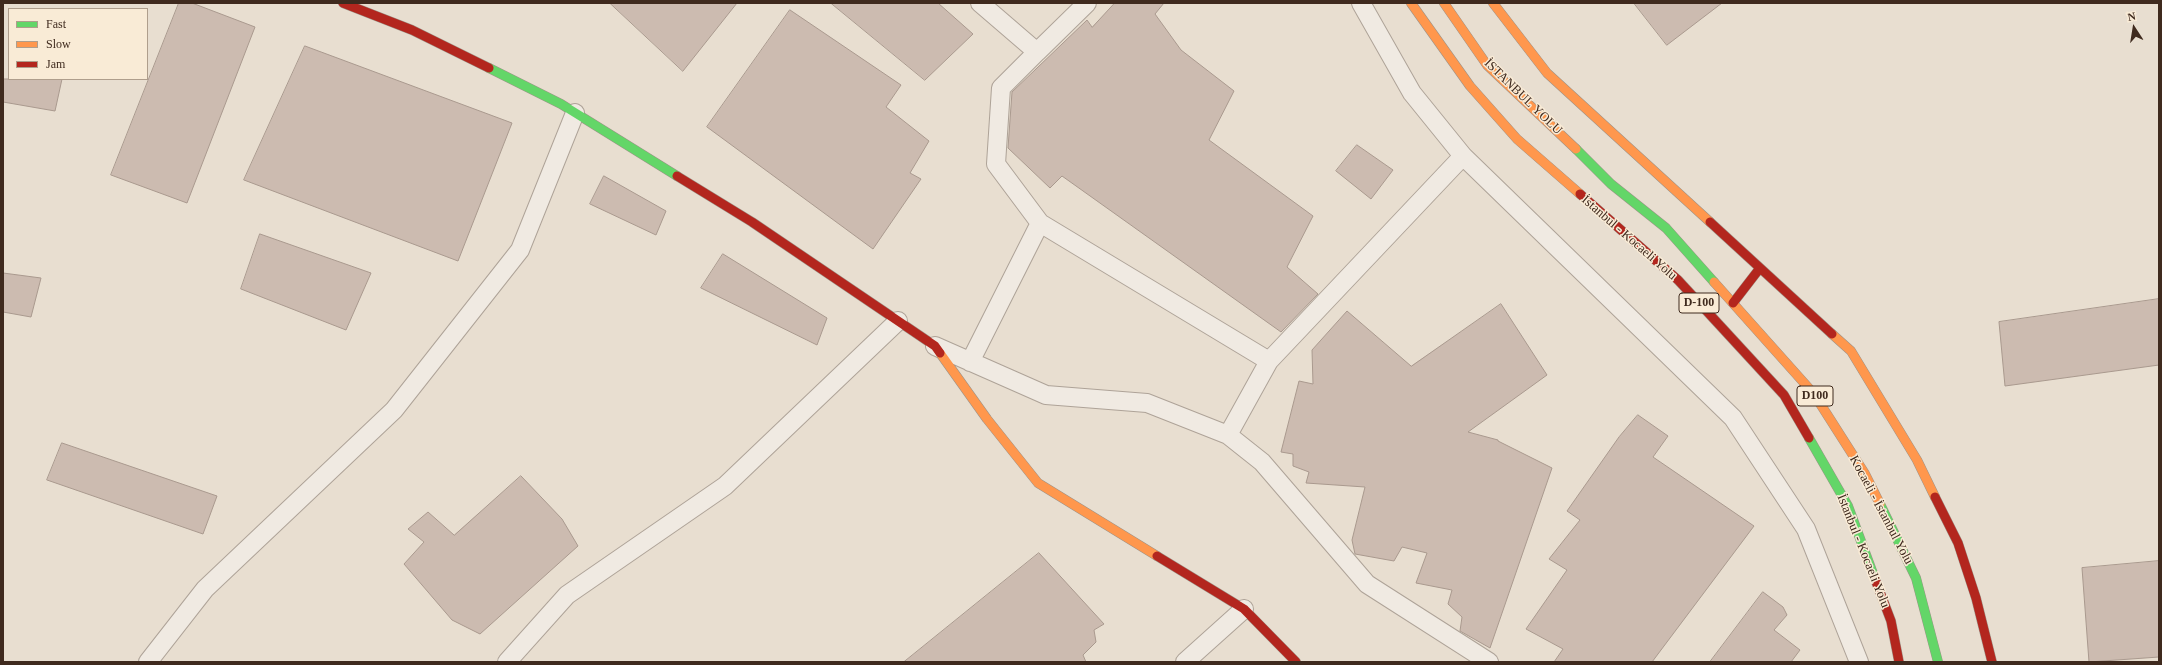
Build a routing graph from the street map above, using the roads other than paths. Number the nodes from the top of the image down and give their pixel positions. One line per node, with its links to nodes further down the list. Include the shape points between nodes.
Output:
1 (342, 3): 9 (main road, via 412,30)
2 (980, 3): 8 (street)
3 (1087, 3): 8 (street)
4 (1361, 3): 10 (street, via 1412,93)
5 (1411, 3): 27 (main road, İstanbul - Kocaeli Yolu / D-100, via 1470,86 1517,139 1678,280 1784,395 1848,506 1891,621)
6 (1444, 3): 11 (main road, İSTANBUL YOLU, via 1487,65)
7 (1493, 3): 13 (main road, via 1547,73)
8 (1037, 52): 12 (street, via 1001,88 996,164)
9 (575, 113): 15 (main road, via 752,222); 21 (street, via 520,250 394,410 205,589)
10 (1463, 156): 18 (street); 26 (street, via 1733,418 1806,528)
11 (1611, 184): 14 (main road, Kocaeli - İstanbul Yolu / D100, via 1666,228)
12 (1040, 223): 17 (street); 18 (street)
13 (1760, 268): 14 (main road); 29 (main road, via 1851,351 1913,454 1958,543 1976,598)
14 (1733, 303): 28 (main road, Kocaeli - İstanbul Yolu / D100, via 1814,394 1865,474 1916,578)
15 (898, 321): 16 (main road); 22 (street, via 725,486 567,595)
16 (935, 346): 17 (street); 20 (main road, via 987,419 1038,483)
17 (970, 362): 19 (street, via 1046,395 1147,403)
18 (1269, 362): 19 (street)
19 (1228, 435): 25 (street, via 1262,462 1367,584)
20 (1244, 609): 23 (street); 24 (main road)
21 (148, 662)
22 (507, 662)
23 (1185, 662)
24 (1296, 662)
25 (1489, 662)
26 (1859, 662)
27 (1899, 662)
28 (1938, 662)
29 (1992, 662)

